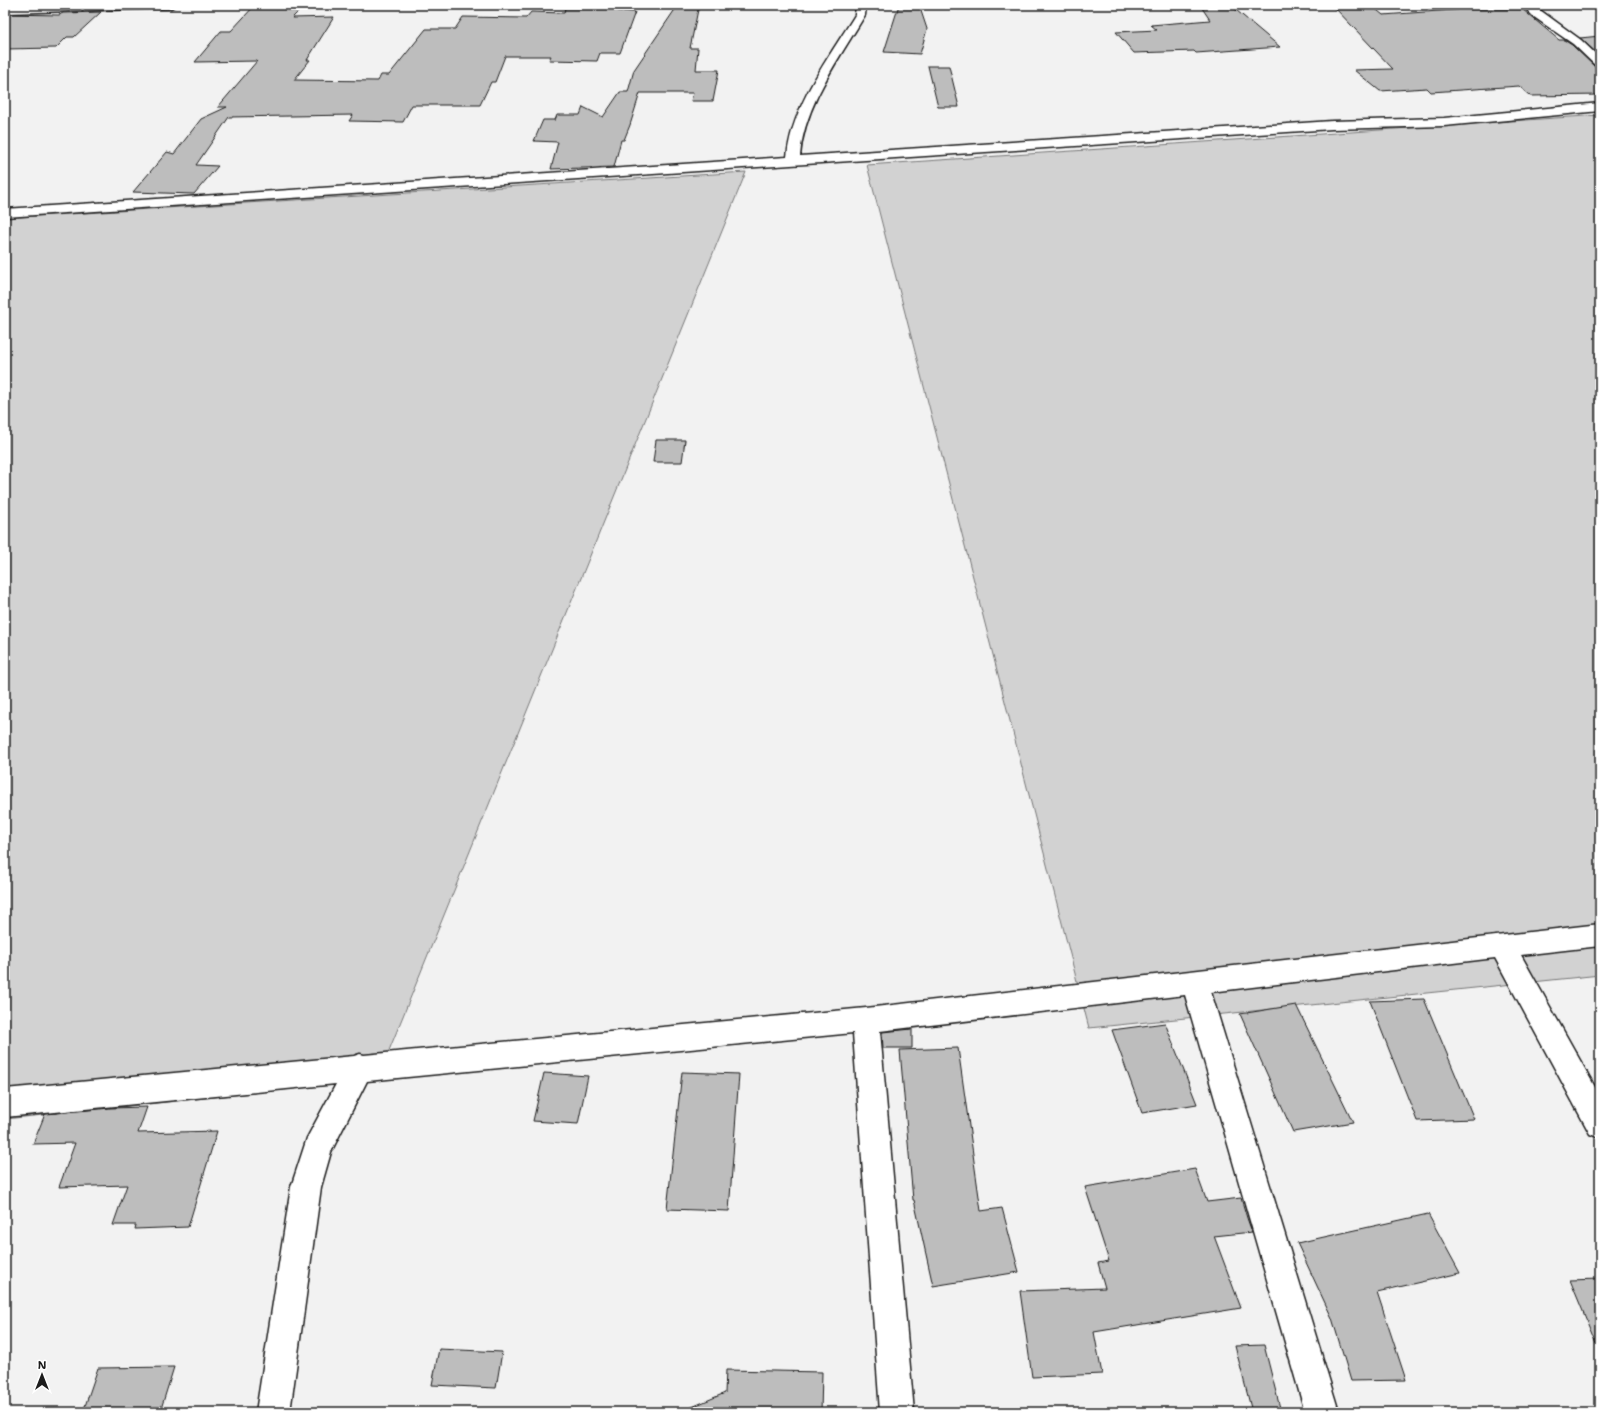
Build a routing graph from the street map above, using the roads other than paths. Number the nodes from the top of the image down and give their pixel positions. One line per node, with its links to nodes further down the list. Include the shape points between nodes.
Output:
1 (171, 5): 4 (street)
2 (861, 5): 8 (street, via 860,15 812,95 795,138)
3 (1527, 5): 6 (street, via 1577,42)
4 (72, 6): 5 (street)
5 (5, 10)
6 (1600, 64)
7 (1600, 108): 8 (street, via 1444,122 1332,125)
8 (793, 162): 9 (street)
9 (5, 213)
10 (1600, 935): 11 (street)
11 (1502, 946): 12 (street); 16 (street)
12 (1194, 981): 13 (street); 19 (street)
13 (866, 1020): 14 (street); 18 (street)
14 (360, 1067): 15 (street); 17 (street, via 317,1148 306,1187)
15 (5, 1103)
16 (1600, 1124)
17 (272, 1412)
18 (898, 1412)
19 (1322, 1412)

